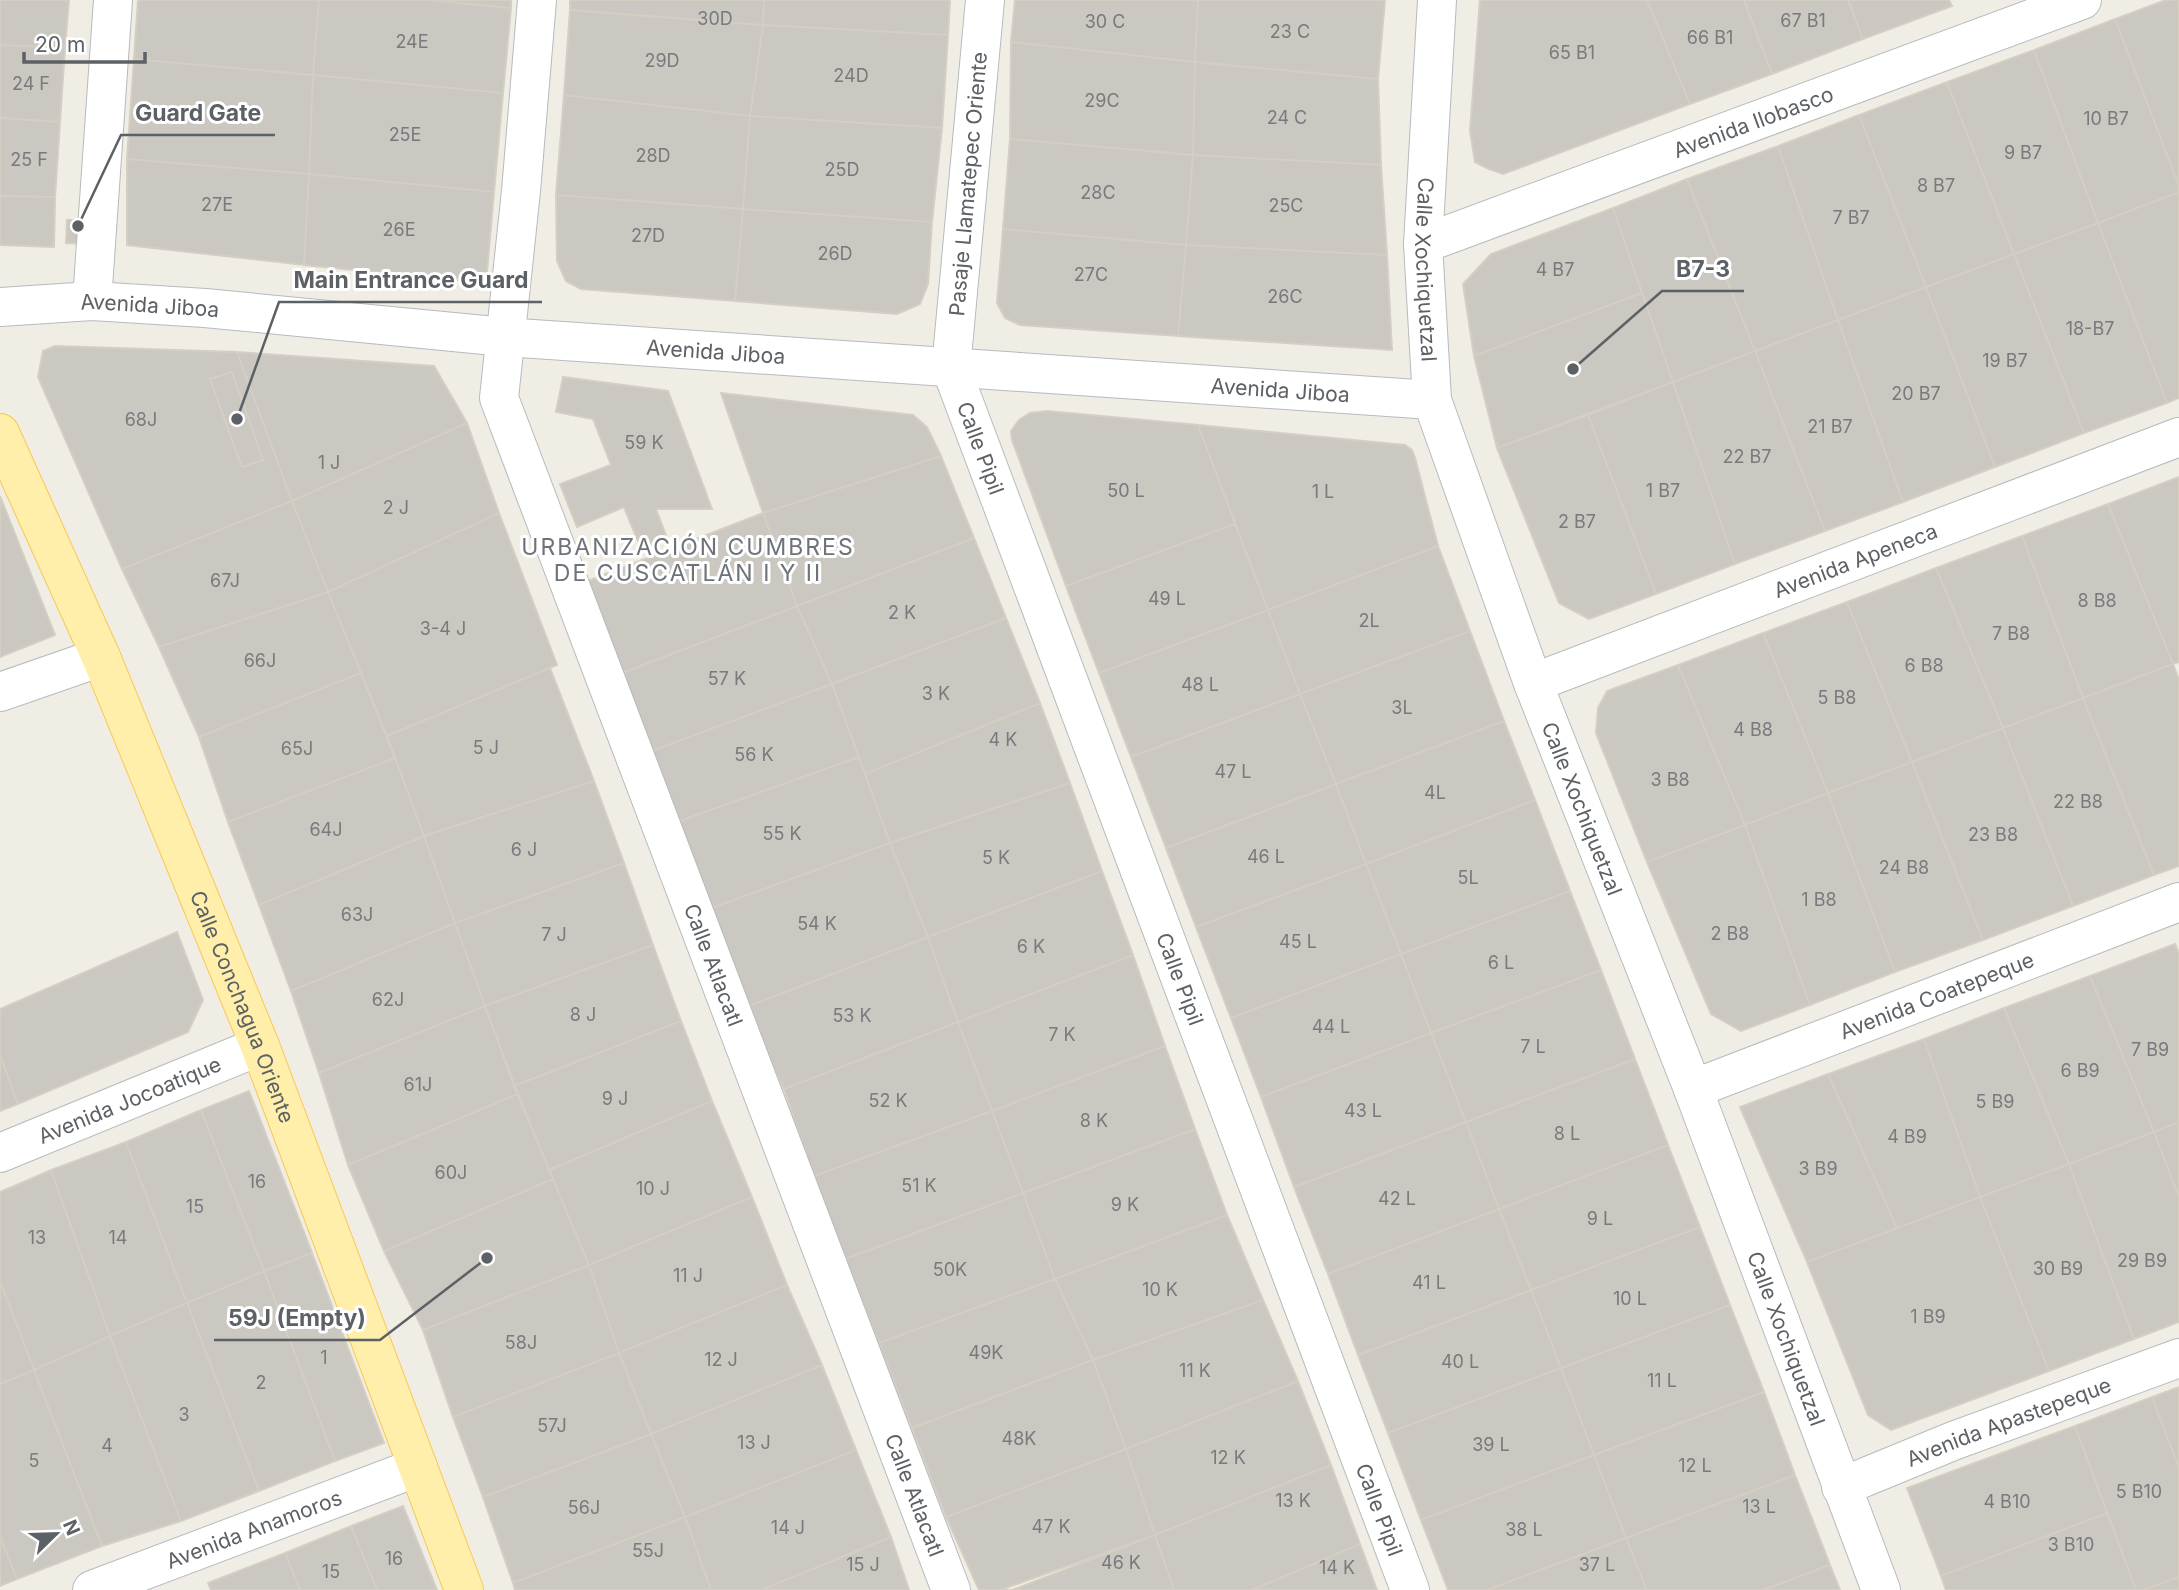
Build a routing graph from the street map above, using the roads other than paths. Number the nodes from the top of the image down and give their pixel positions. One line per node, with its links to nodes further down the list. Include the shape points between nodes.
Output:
1 (113, 0): 7 (street)
2 (537, 0): 9 (street, Calle Atlacatl)
3 (985, 0): 10 (street, Pasaje Llamatepec Oriente)
4 (1437, 0): 6 (street, Calle Xochiquetzal)
5 (2082, 0): 6 (street, Avenida Ilobasco)
6 (1423, 244): 11 (street, Calle Xochiquetzal)
7 (92, 301): 8 (street, Avenida Jiboa); 9 (street, Avenida Jiboa)
8 (0, 307)
9 (505, 337): 10 (street, Avenida Jiboa); 26 (street, Calle Atlacatl, via 499,398)
10 (951, 368): 11 (street, Avenida Jiboa); 27 (street, Calle Pipil)
11 (1433, 400): 15 (street, Calle Xochiquetzal)
12 (0, 433): 14 (main road, Calle Conchagua Oriente)
13 (2179, 436): 15 (street, Avenida Apeneca)
14 (101, 657): 16 (street); 18 (main road, Calle Conchagua Oriente)
15 (1533, 683): 19 (street, Calle Xochiquetzal)
16 (0, 692)
17 (2179, 902): 19 (street, Avenida Coatepeque)
18 (260, 1046): 20 (street, Avenida Jocoatique); 22 (main road, Calle Conchagua Oriente)
19 (1693, 1089): 23 (street, Calle Xochiquetzal)
20 (0, 1153)
21 (2179, 1358): 23 (street, Avenida Apastepeque)
22 (418, 1467): 24 (street, Avenida Anamoros); 25 (main road, Calle Conchagua Oriente)
23 (1841, 1487): 28 (street, Calle Xochiquetzal)
24 (92, 1590)
25 (464, 1590)
26 (951, 1590)
27 (1410, 1590)
28 (1881, 1590)

